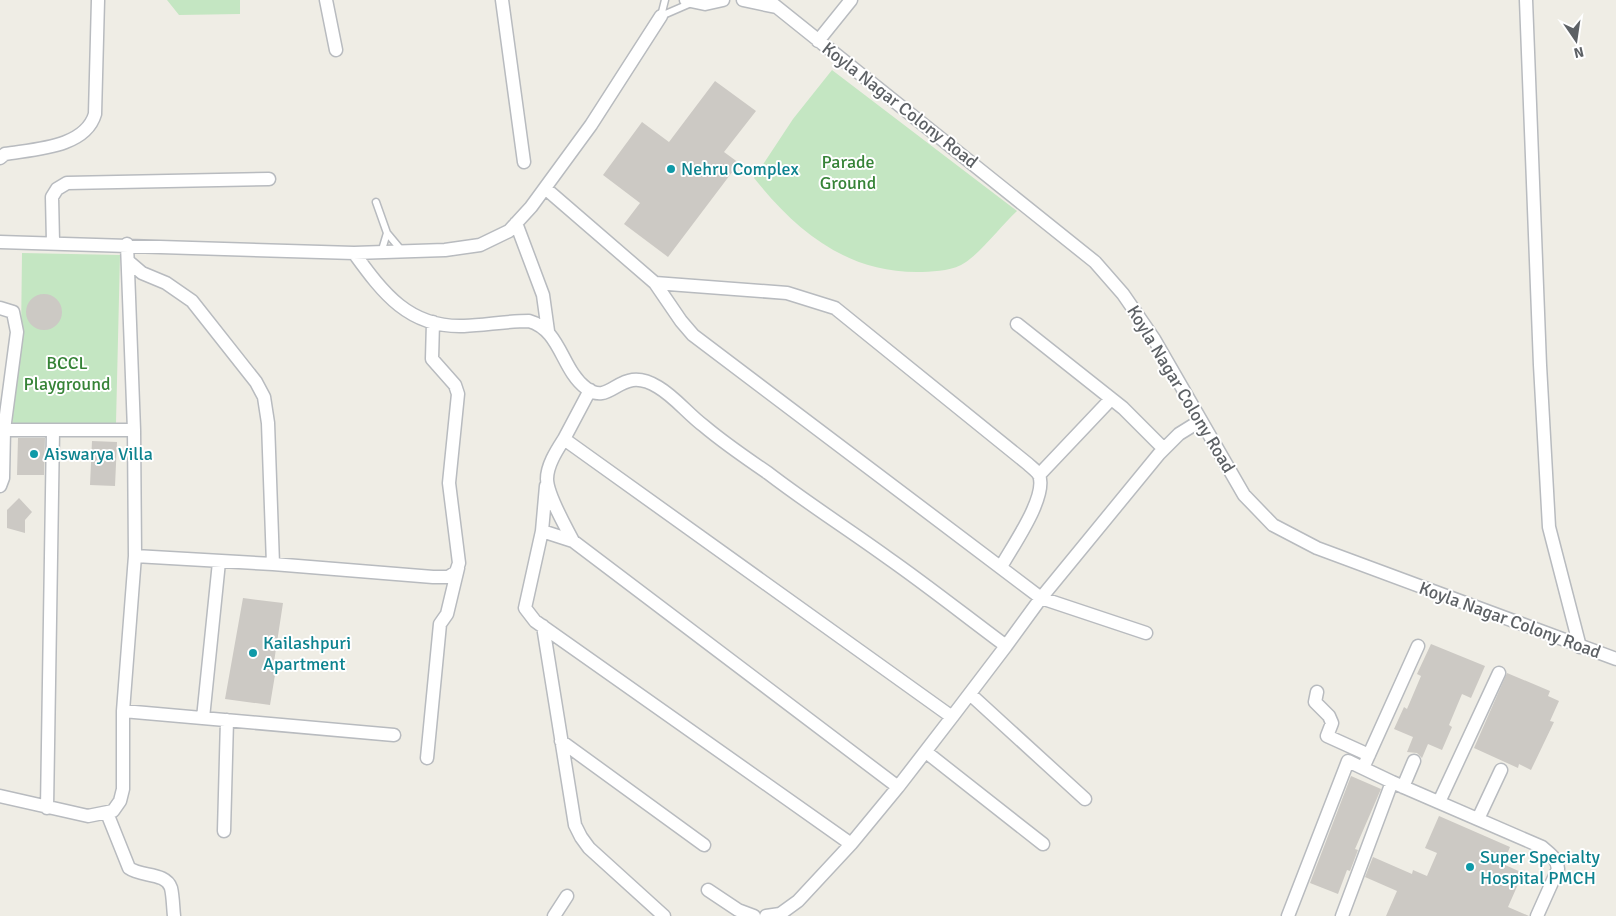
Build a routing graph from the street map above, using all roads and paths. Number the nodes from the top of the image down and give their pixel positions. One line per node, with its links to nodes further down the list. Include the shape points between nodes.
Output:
1 (98, 0): 14 (street, via 92,125 83,133 58,144 5,154)
2 (326, 0): 13 (street)
3 (502, 0): 15 (street)
4 (665, 0): 11 (lane)
5 (723, 0): 9 (street, via 705,4)
6 (742, 0): 10 (street)
7 (851, 0): 12 (street)
8 (1526, 0): 57 (street, via 1549,527)
9 (689, 1): 11 (lane)
10 (772, 4): 12 (street, Koyla Nagar Colony Road)
11 (661, 16): 17 (street, via 591,125)
12 (818, 41): 36 (street, Koyla Nagar Colony Road, via 1069,238 1095,262 1123,294 1154,339)
13 (336, 50)
14 (0, 158)
15 (524, 162)
16 (269, 179): 22 (street, via 67,183 52,197)
17 (545, 188): 19 (street); 28 (street)
18 (376, 202): 20 (lane)
19 (516, 223): 24 (street, via 509,231 480,245); 32 (street, via 544,295)
20 (387, 233): 24 (lane); 26 (lane)
21 (0, 242): 22 (street)
22 (53, 242): 23 (street)
23 (127, 244): 25 (street); 27 (street)
24 (403, 252): 26 (street)
25 (354, 253): 26 (street); 30 (street, via 395,304 409,314)
26 (381, 253)
27 (128, 261): 38 (street); 50 (street, via 192,301 256,382 264,397 268,423)
28 (655, 283): 42 (street, via 787,293 835,308); 51 (street, via 693,335)
29 (0, 308): 35 (street, via 13,312 17,332)
30 (433, 322): 32 (street, via 464,326 530,321); 49 (street, via 432,359 455,385 458,394 449,483)
31 (1017, 324): 34 (street)
32 (548, 331): 33 (street, via 572,373)
33 (590, 390): 40 (street); 55 (street, via 605,393 634,378 659,388 719,437)
34 (1112, 399): 41 (street); 42 (street)
35 (3, 408): 37 (street)
36 (1200, 421): 41 (street, via 1179,434); 57 (street, Koyla Nagar Colony Road, via 1244,495 1273,525 1317,548)
37 (4, 430): 39 (street); 44 (street, via 4,478)
38 (134, 430): 39 (street); 47 (street)
39 (53, 431): 79 (street)
40 (564, 439): 43 (street); 63 (street)
41 (1164, 449): 52 (street)
42 (1039, 476): 51 (street, via 1040,491 1034,508)
43 (547, 480): 45 (street); 46 (street)
44 (0, 486)
45 (542, 531): 46 (street); 53 (street, via 525,608)
46 (573, 541): 75 (street)
47 (135, 556): 48 (street); 62 (street)
48 (218, 562): 50 (street); 64 (street)
49 (459, 563): 50 (street, via 456,572 448,577); 70 (street, via 446,614 440,624)
50 (273, 564)
51 (1000, 568): 52 (street)
52 (1041, 598): 54 (street); 55 (street)
53 (543, 626): 67 (street); 83 (street)
54 (1146, 633)
55 (1006, 646): 61 (street)
56 (1418, 646): 69 (street)
57 (1580, 647): 58 (street, Koyla Nagar Colony Road)
58 (1616, 659)
59 (1499, 673): 78 (street)
60 (1317, 692): 69 (street, via 1315,702 1332,723 1328,736)
61 (970, 694): 63 (street); 77 (street)
62 (123, 711): 64 (street); 80 (street, via 123,788 114,811)
63 (952, 717): 68 (street)
64 (203, 718): 65 (street)
65 (227, 720): 66 (street); 82 (street)
66 (394, 735)
67 (561, 741): 85 (street); 91 (street, via 575,825 580,837)
68 (926, 752): 75 (street); 84 (street)
69 (1369, 755): 72 (street)
70 (427, 758)
71 (1414, 761): 74 (street)
72 (1363, 768): 74 (street); 93 (street, via 1348,761)
73 (1501, 770): 81 (street)
74 (1398, 784): 78 (street); 94 (street)
75 (898, 787): 83 (street)
76 (0, 796): 79 (street)
77 (1085, 799)
78 (1440, 802): 81 (street)
79 (47, 808): 80 (street, via 88,816)
80 (107, 813): 89 (street, via 129,868 161,877 171,888)
81 (1478, 819): 95 (street, via 1542,847 1557,861 1558,869)
82 (224, 831)
83 (851, 844): 92 (street, via 798,901 780,914)
84 (1043, 844)
85 (704, 845)
86 (708, 890): 88 (street)
87 (567, 896): 90 (street)
88 (748, 915)
89 (174, 916)
90 (554, 916)
91 (664, 916)
92 (766, 916)
93 (1288, 916)
94 (1342, 916)
95 (1537, 916)

